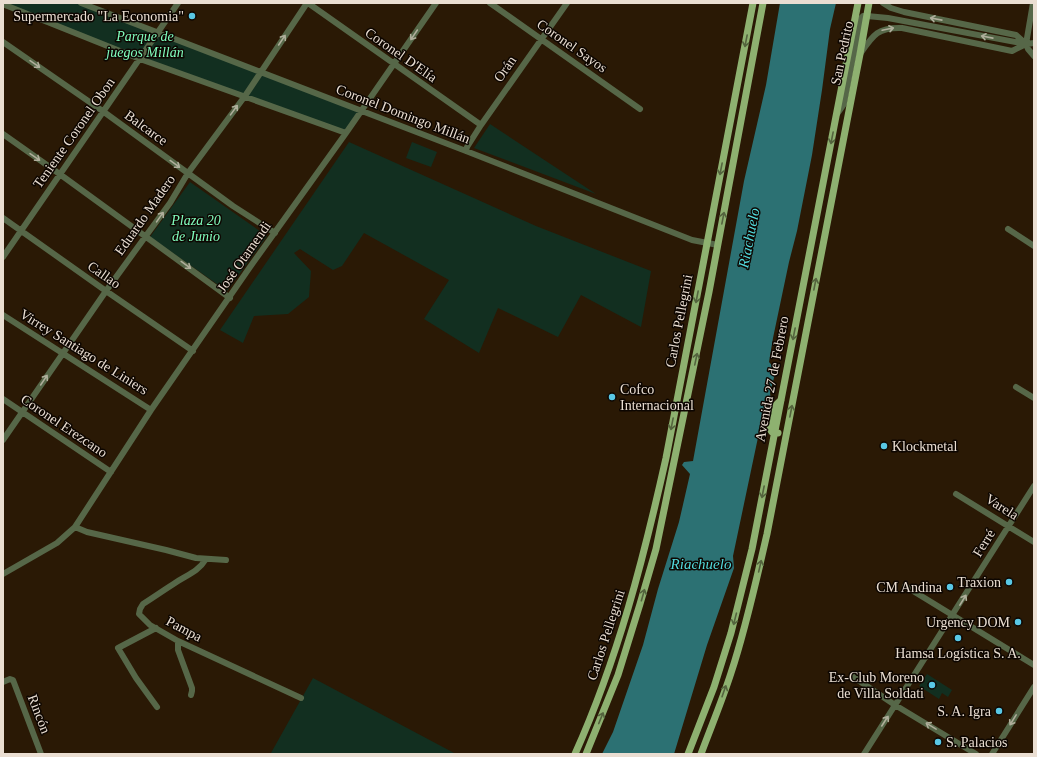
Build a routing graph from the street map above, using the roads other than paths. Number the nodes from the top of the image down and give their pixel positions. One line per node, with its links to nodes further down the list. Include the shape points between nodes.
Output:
1 (81, 3): 15 (street, Coronel Domingo Millán)
2 (178, 3): 15 (street, Teniente Coronel Obon)
3 (308, 3): 23 (street, Coronel D'Elía); 24 (street, Eduardo Madero, one-way to 3)
4 (436, 3): 23 (street, José Otamendi, one-way to 23)
5 (490, 3): 16 (street, Coronel Sayos)
6 (567, 3): 16 (street, Orán)
7 (754, 3): 41 (main road, Carlos Pellegrini, one-way to 41)
8 (763, 3): 42 (main road, Carlos Pellegrini, one-way to 8)
9 (858, 3): 29 (main road, Avenida 27 de Febrero)
10 (869, 3): 14 (main road, Avenida 27 de Febrero)
11 (883, 3): 18 (street, one-way to 11, via 1016,34 904,12)
12 (1033, 3): 18 (street)
13 (4, 6): 22 (street)
14 (867, 16): 18 (street, San Pedrito, one-way to 14); 20 (main road, Avenida 27 de Febrero); 29 (street, San Pedrito, via 861,18 844,104)
15 (158, 33): 22 (street, Teniente Coronel Obon); 24 (street, Coronel Domingo Millán)
16 (541, 39): 26 (street, Coronel Sayos); 30 (street, Orán)
17 (3, 42): 28 (street, Balcarce, one-way to 28)
18 (1026, 44): 19 (street, San Pedrito); 20 (street, San Pedrito, one-way to 18, via 878,32 894,28 1012,51); 21 (street)
19 (1034, 44)
20 (860, 54): 56 (main road, Avenida 27 de Febrero, one-way to 20)
21 (1034, 56)
22 (140, 58): 25 (street); 28 (street, Teniente Coronel Obon)
23 (394, 65): 27 (street, José Otamendi); 30 (street, Coronel D'Elía)
24 (260, 72): 25 (street, Eduardo Madero); 27 (street, Coronel Domingo Millán)
25 (245, 96): 32 (street); 34 (street, Eduardo Madero, one-way to 25)
26 (640, 110)
27 (361, 111): 32 (street, José Otamendi); 33 (street, Coronel Domingo Millán)
28 (104, 112): 34 (street, Balcarce, one-way to 34); 35 (street, Teniente Coronel Obon)
29 (837, 114): 55 (main road, Avenida 27 de Febrero, one-way to 55, via 781,400 774,407 770,429)
30 (480, 125): 33 (street, Orán)
31 (3, 134): 35 (street, one-way to 35)
32 (346, 134): 39 (street, José Otamendi)
33 (466, 151): 41 (street, Coronel Domingo Millán, via 692,240)
34 (188, 173): 39 (street, Balcarce); 40 (street, Eduardo Madero, one-way to 34)
35 (61, 175): 38 (street, Teniente Coronel Obon); 40 (street)
36 (3, 218): 38 (street, Callao)
37 (1008, 229): 43 (street)
38 (21, 231): 44 (street, Teniente Coronel Obon); 45 (street, Callao)
39 (275, 234): 46 (street, José Otamendi)
40 (146, 236): 45 (street, Eduardo Madero); 46 (street, one-way to 46)
41 (707, 242): 42 (street, Coronel Domingo Millán); 82 (main road, Carlos Pellegrini, one-way to 82, via 666,458 641,564 609,672)
42 (718, 244): 83 (main road, Carlos Pellegrini, one-way to 42, via 620,670 656,548)
43 (1034, 246)
44 (3, 257)
45 (106, 291): 48 (street, Callao); 49 (street, Eduardo Madero)
46 (230, 298): 48 (street, José Otamendi)
47 (3, 315): 49 (street, Virrey Santiago de Liniers)
48 (193, 351): 53 (street, José Otamendi)
49 (63, 353): 53 (street, Virrey Santiago de Liniers); 54 (street, Eduardo Madero, one-way to 49)
50 (1016, 387): 51 (street)
51 (1034, 398)
52 (3, 399): 54 (street, Coronel Erezcano)
53 (151, 410): 58 (street, José Otamendi)
54 (23, 412): 57 (street, Eduardo Madero); 58 (street, Coronel Erezcano)
55 (775, 433): 56 (main road); 79 (main road, Avenida 27 de Febrero, one-way to 79, via 752,549 714,687 707,693 702,707)
56 (786, 435): 80 (main road, Avenida 27 de Febrero, one-way to 56, via 750,608)
57 (3, 440)
58 (111, 472): 62 (street, José Otamendi)
59 (1034, 486): 61 (street, Ferré)
60 (956, 494): 61 (street, Varela)
61 (1009, 526): 63 (street, Varela); 68 (street, Ferré, one-way to 61)
62 (75, 527): 64 (street); 66 (street, via 57,543)
63 (1034, 542)
64 (206, 559): 65 (street); 69 (street, Pampa, via 196,571 176,582 140,609 139,614)
65 (226, 560)
66 (3, 574)
67 (905, 586): 68 (street)
68 (953, 615): 71 (street); 77 (street, Ferré)
69 (156, 628): 70 (street, Pampa); 78 (street, via 118,648)
70 (178, 641): 75 (street, via 178,650 192,688); 76 (street, Pampa)
71 (1034, 665)
72 (852, 676): 77 (street)
73 (3, 682): 81 (street, Rincón, via 13,680)
74 (1034, 687): 88 (street, one-way to 88)
75 (191, 695)
76 (301, 698)
77 (896, 705): 86 (street, Ferré, one-way to 77); 87 (street, one-way to 77)
78 (157, 707)
79 (705, 710): 80 (main road); 84 (main road)
80 (717, 714): 85 (main road, Avenida 27 de Febrero)
81 (41, 754)
82 (576, 754)
83 (586, 754)
84 (688, 754)
85 (701, 754)
86 (864, 754)
87 (976, 754)
88 (992, 754)

